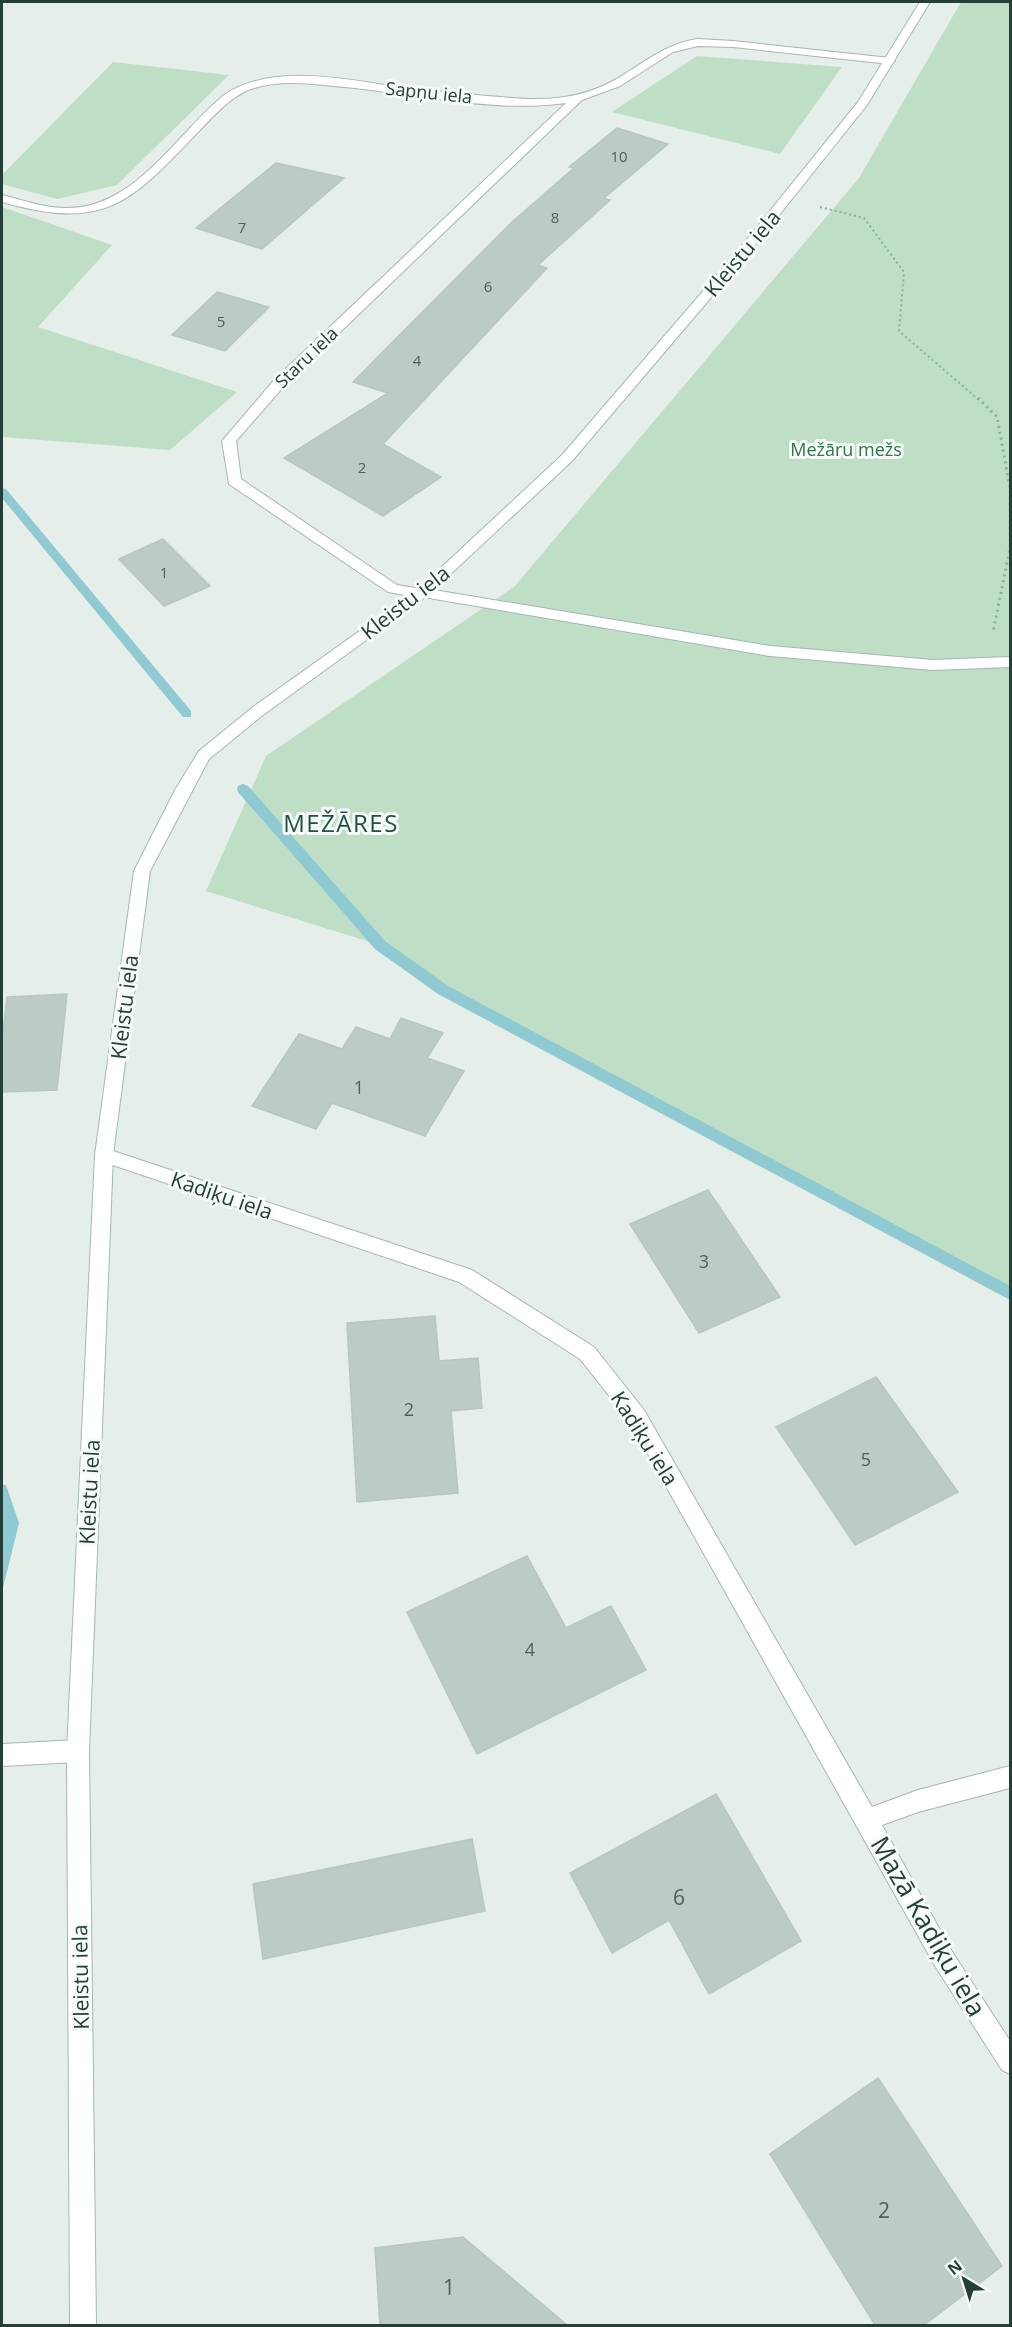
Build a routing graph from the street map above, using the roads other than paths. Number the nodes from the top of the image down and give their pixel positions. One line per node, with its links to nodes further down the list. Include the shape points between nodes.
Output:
1 (925, 2): 2 (street, Kleistu iela)
2 (890, 61): 3 (street, Sapņu iela, via 719,43 688,44 664,52 603,90); 5 (street, Kleistu iela, via 863,103 787,199 567,458)
3 (578, 98): 4 (street, Sapņu iela, via 531,102 311,81 261,83 240,89 222,101 148,178 103,207 62,213 37,210); 5 (street, Staru iela, via 280,382 229,441 234,481 393,589)
4 (2, 198)
5 (422, 593): 6 (street, Staru iela, via 770,651 933,665); 7 (street, Kleistu iela, via 258,711 204,755 183,790 142,872)
6 (1011, 662)
7 (104, 1155): 8 (street, Kleistu iela); 11 (street, Kadiķu iela, via 465,1276 587,1353 637,1416)
8 (78, 1751): 9 (street); 13 (street, Kleistu iela)
9 (2, 1755)
10 (1011, 1777): 11 (street, via 918,1801)
11 (867, 1820): 12 (street, Mazā Kadiķu iela, via 943,1958)
12 (1011, 2062)
13 (83, 2325)

